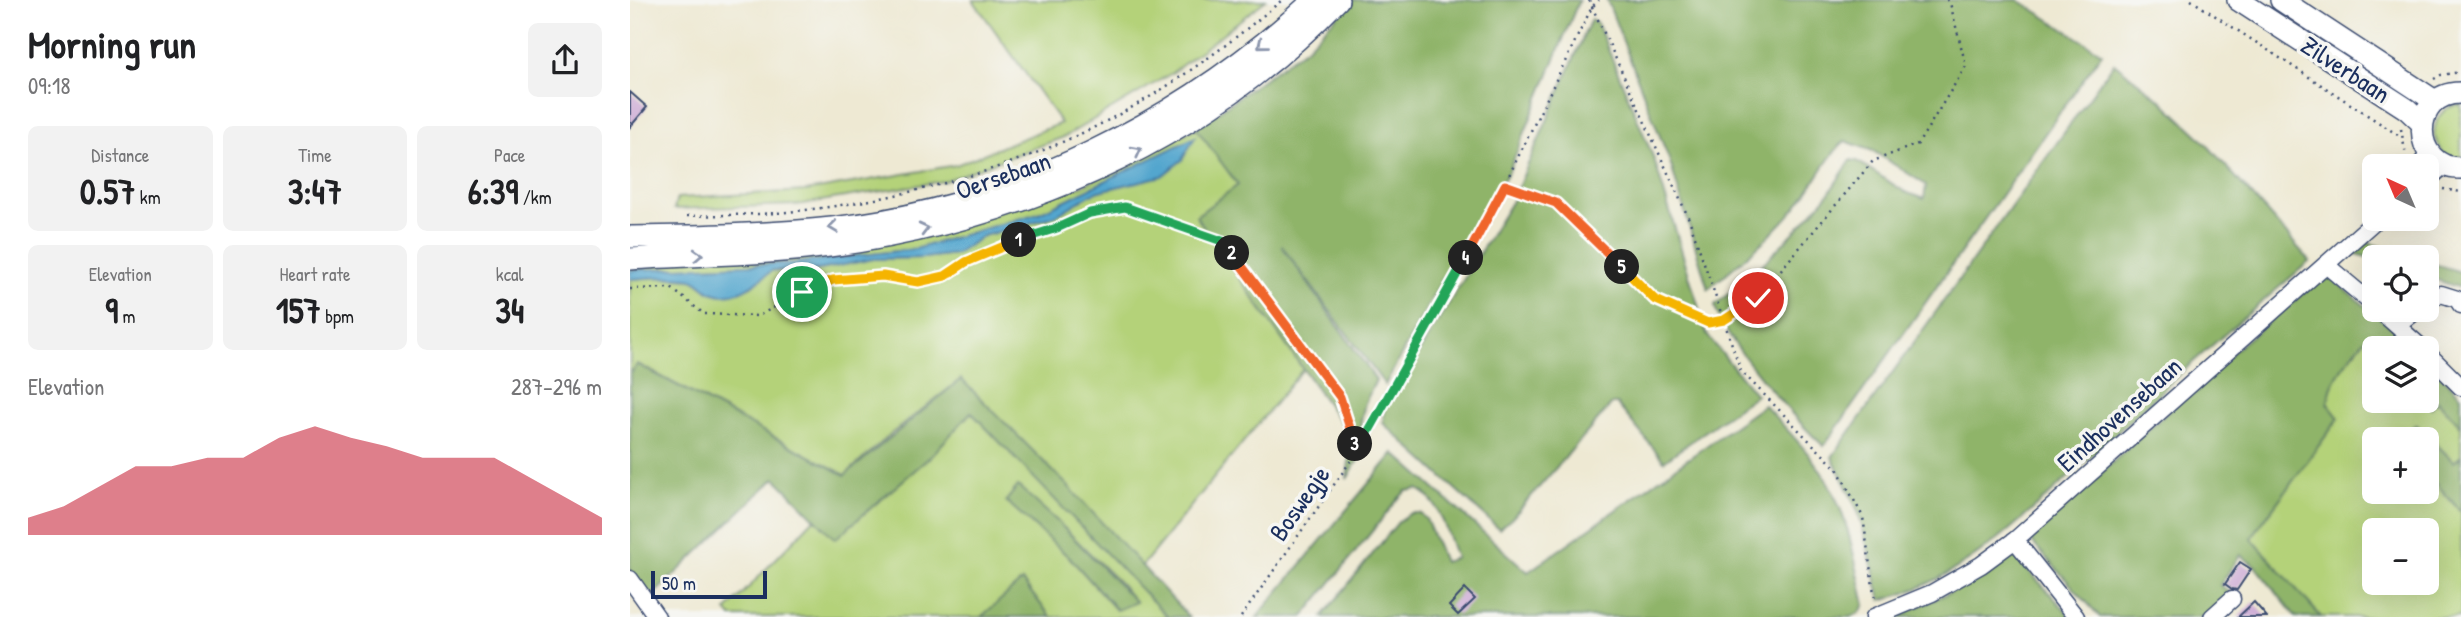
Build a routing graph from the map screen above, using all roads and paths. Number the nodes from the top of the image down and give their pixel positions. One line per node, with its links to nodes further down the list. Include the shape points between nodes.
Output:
1 (1282, 0): 17 (path, Oersebaan, via 1152,96 1064,141 985,172 895,195 787,212)
2 (1314, 0): 19 (main road, Oersebaan, one-way to 19, via 1234,66 1156,117 1068,162 996,189 911,214 834,228)
3 (1338, 0): 20 (main road, Oersebaan, one-way to 3, via 858,242 942,225 1045,192 1133,154 1208,108 1279,55)
4 (1589, 0): 10 (path)
5 (1599, 0): 10 (path, Boswegje)
6 (1947, 0): 26 (path, via 1966,66 1918,144 1873,161 1758,298)
7 (2191, 0): 14 (path, Zilverbaan)
8 (2238, 0): 13 (main road, Zilverbaan)
9 (2281, 0): 12 (main road, Zilverbaan)
10 (1592, 7): 16 (path, Boswegje); 26 (path, via 1689,219)
11 (2461, 93): 12 (main road)
12 (2435, 101): 13 (main road)
13 (2422, 123): 15 (main road, via 2422,139)
14 (2401, 137)
15 (2432, 154)
16 (1505, 185): 26 (path, via 1556,203 1654,299 1708,323); 33 (path, Boswegje)
17 (684, 216)
18 (2363, 231): 21 (street, Eindhovensebaan)
19 (630, 237)
20 (630, 259)
21 (2326, 264): 23 (street); 34 (street, Eindhovensebaan)
22 (630, 289): 33 (path, via 671,288 704,314 758,316 833,280 883,276 918,282 945,276 1014,242 1090,213 1125,207 1222,241 1340,397)
23 (2362, 295)
24 (2439, 295): 25 (street, via 2457,299)
25 (2461, 305)
26 (1724, 320): 37 (path, via 1741,370 1838,470 1863,517)
27 (2393, 322): 29 (street)
28 (2402, 322): 29 (street)
29 (2397, 326): 30 (street)
30 (2409, 336)
31 (2439, 365): 32 (street)
32 (2461, 387)
33 (1357, 452): 39 (path, Boswegje)
34 (2015, 540): 37 (street, Eindhovensebaan, via 1932,593); 40 (street)
35 (630, 579): 38 (street)
36 (2232, 599): 41 (street)
37 (1876, 616)
38 (657, 617)
39 (1241, 617)
40 (2076, 617)
41 (2212, 617)

